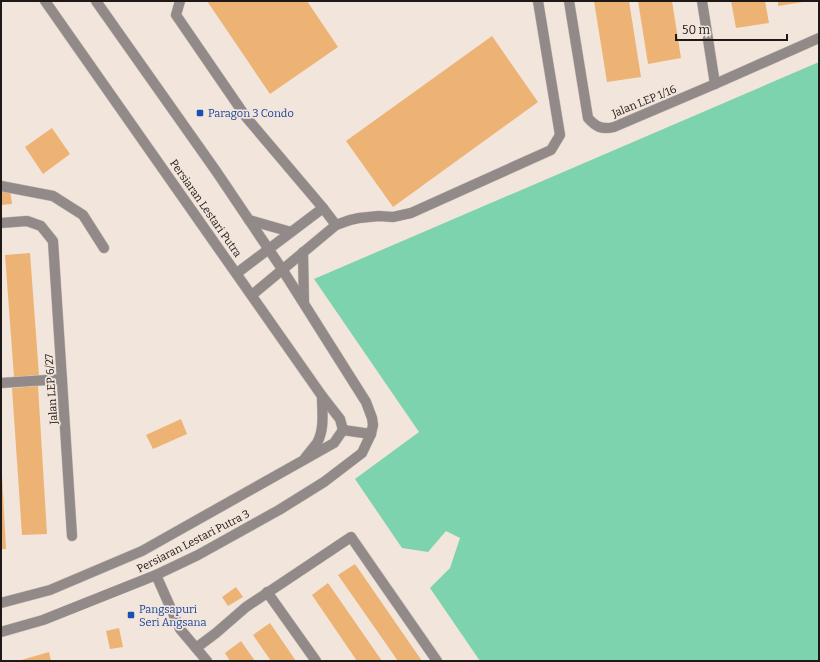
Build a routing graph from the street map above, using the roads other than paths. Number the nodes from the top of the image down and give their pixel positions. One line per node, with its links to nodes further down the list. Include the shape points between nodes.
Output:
1 (45, 1): 19 (street, Persiaran Lestari Putra)
2 (96, 1): 11 (street)
3 (180, 1): 10 (street, via 176,15 246,117)
4 (538, 1): 13 (street, via 560,135 551,150 411,213 393,217 354,219)
5 (569, 1): 8 (street, Jalan LEP 1/16, via 588,118 595,125 605,129 614,127)
6 (702, 1): 8 (street)
7 (819, 38): 8 (street, Jalan LEP 1/16)
8 (715, 84)
9 (1, 186): 15 (street, via 53,196 83,215)
10 (323, 208): 13 (street); 14 (street)
11 (249, 220): 14 (street); 16 (street)
12 (1, 223): 22 (street, Jalan LEP 6/27, via 27,222 41,226 54,241)
13 (336, 225): 17 (street)
14 (291, 232): 16 (street)
15 (104, 248)
16 (268, 249): 18 (street); 19 (street)
17 (303, 252): 18 (street); 21 (street)
18 (282, 269): 20 (street); 21 (street)
19 (237, 273): 20 (street, Persiaran Lestari Putra)
20 (252, 295): 24 (street, Persiaran Lestari Putra)
21 (304, 303): 26 (street, via 366,402 372,418)
22 (62, 379): 23 (street); 28 (street, Jalan LEP 6/27)
23 (1, 383)
24 (322, 396): 25 (street, Persiaran Lestari Putra, via 340,419); 27 (street, via 321,431 317,442)
25 (343, 430): 26 (street); 27 (street, Persiaran Lestari Putra 3, via 334,443)
26 (371, 434): 29 (street, Persiaran Lestari Putra 3, via 362,452 324,482 279,510)
27 (301, 462): 31 (street, Persiaran Lestari Putra 3, via 142,551 50,590)
28 (72, 536)
29 (156, 575): 32 (street, Persiaran Lestari Putra 3, via 43,620); 33 (street, via 180,629)
30 (267, 592): 33 (street); 35 (street); 36 (street, via 351,536)
31 (1, 603)
32 (1, 632)
33 (196, 648): 34 (street)
34 (207, 661)
35 (316, 661)
36 (437, 661)

